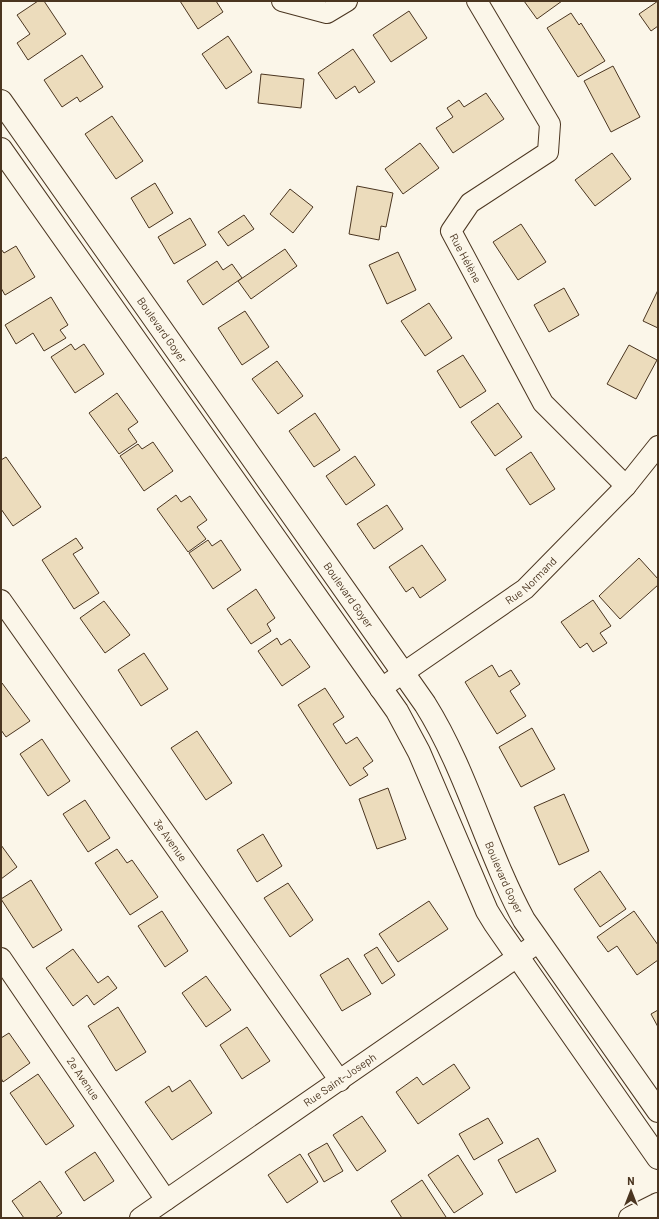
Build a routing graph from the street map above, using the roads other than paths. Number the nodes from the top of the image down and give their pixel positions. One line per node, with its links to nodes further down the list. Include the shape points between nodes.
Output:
1 (282, 1): 2 (street, via 327,13)
2 (347, 1)
3 (477, 1): 7 (street, Rue Hélène, via 550,124 548,152 470,203 451,231 543,403)
4 (1, 101): 9 (street, Boulevard Goyer)
5 (1, 149): 10 (street)
6 (658, 446): 7 (street, Rue Normand)
7 (626, 486): 9 (street, Rue Normand, via 525,589)
8 (1, 600): 14 (street, 3e Avenue)
9 (403, 673): 10 (street, Rue Normand); 11 (street, Boulevard Goyer, via 440,728 509,890)
10 (380, 689): 12 (street, via 413,739 487,911)
11 (539, 942): 12 (street, Rue Saint-Joseph); 15 (street, Boulevard Goyer)
12 (518, 957): 14 (street, Rue Saint-Joseph); 16 (street)
13 (1, 958): 17 (street, 2e Avenue)
14 (340, 1081): 17 (street, Rue Saint-Joseph)
15 (658, 1112)
16 (658, 1158)
17 (166, 1200): 19 (street, Rue Saint-Joseph)
18 (658, 1204): 20 (street)
19 (140, 1218)
20 (630, 1218)

